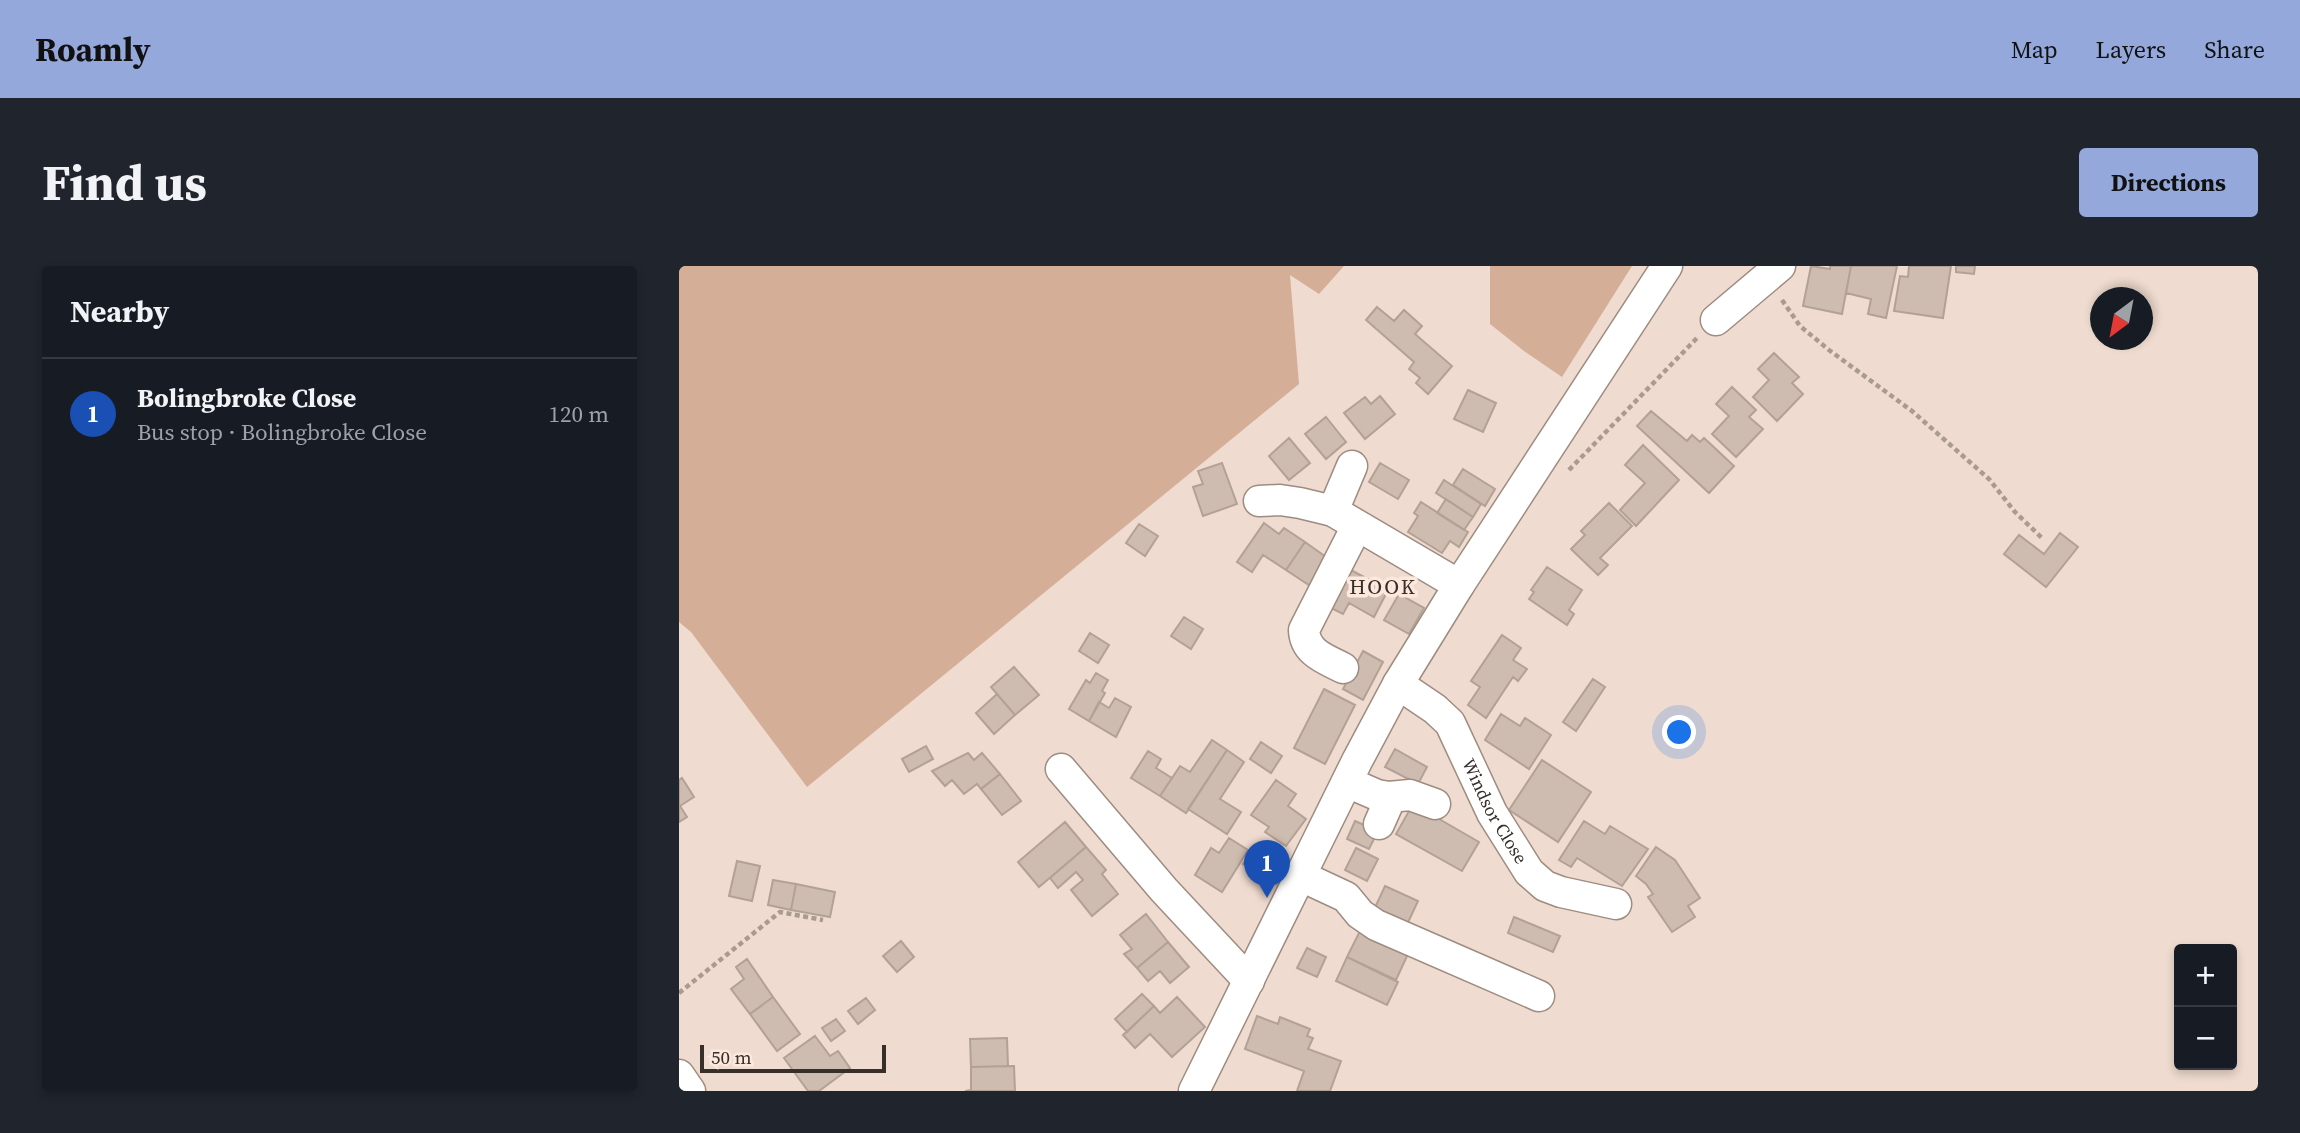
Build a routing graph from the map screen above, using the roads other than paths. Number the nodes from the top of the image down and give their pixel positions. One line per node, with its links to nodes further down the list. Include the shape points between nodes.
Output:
1 (1667, 266): 7 (street, via 1553,467)
2 (1775, 270): 3 (street)
3 (1716, 320)
4 (1352, 466): 6 (street)
5 (1259, 501): 6 (street, via 1300,503)
6 (1345, 519): 7 (street); 8 (street, via 1304,631 1311,650)
7 (1459, 586): 9 (street)
8 (1343, 668)
9 (1398, 684): 11 (street); 16 (street, Windsor Close, via 1450,723 1492,813 1529,872 1561,892)
10 (1061, 769): 17 (street)
11 (1347, 782): 12 (street); 15 (street)
12 (1391, 797): 13 (street, via 1410,795); 14 (street)
13 (1435, 804)
14 (1379, 824)
15 (1301, 876): 17 (street); 18 (street, via 1346,897 1376,925)
16 (1616, 904)
17 (1249, 981): 21 (street)
18 (1539, 996)
19 (679, 1075): 20 (street)
20 (690, 1091)
21 (1194, 1091)

